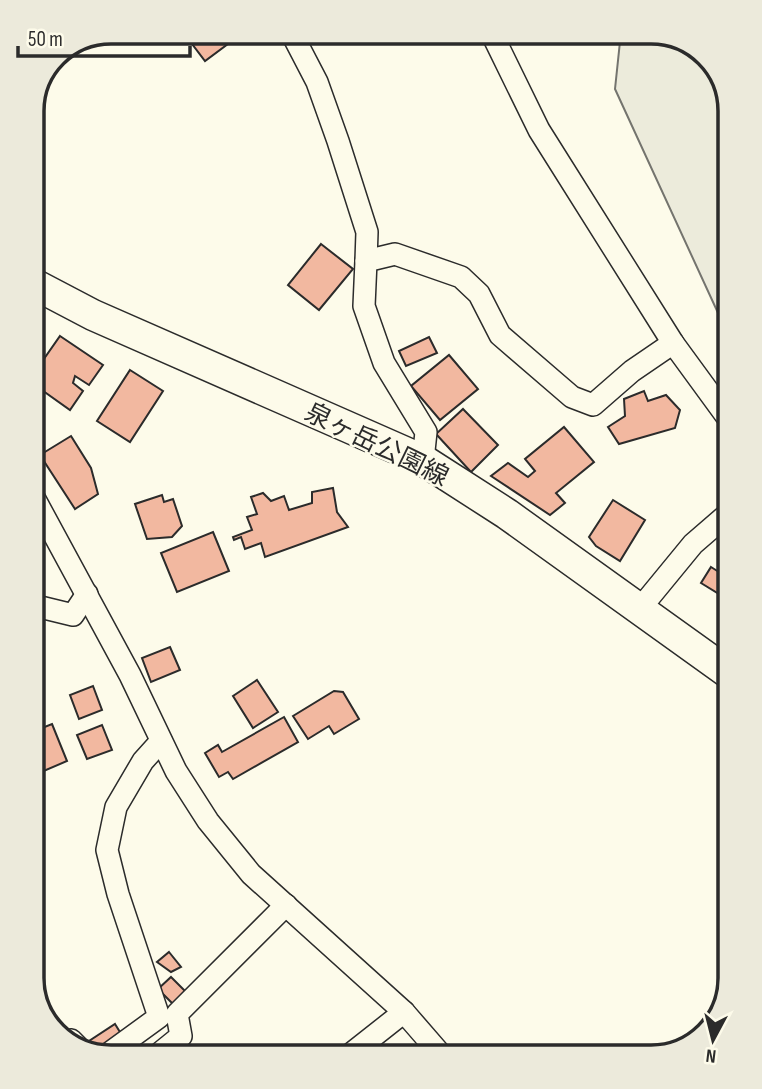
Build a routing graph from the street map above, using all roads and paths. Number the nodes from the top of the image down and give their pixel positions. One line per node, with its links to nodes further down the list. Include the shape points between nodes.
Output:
1 (298, 44): 3 (street, via 317,82 367,232)
2 (497, 44): 5 (street, via 539,130)
3 (366, 261): 5 (street, via 395,254 461,277 479,294 500,335 572,397 593,405); 7 (street, via 364,306 384,363 426,432)
4 (44, 289): 7 (main road, 泉ヶ岳公園線)
5 (673, 343): 6 (street)
6 (718, 405)
7 (422, 460): 12 (main road, 泉ヶ岳公園線, via 507,514)
8 (44, 516): 10 (street)
9 (718, 522): 12 (street, via 693,544)
10 (87, 594): 11 (street, via 73,615); 14 (street)
11 (44, 608)
12 (638, 611): 13 (main road, 泉ヶ岳公園線)
13 (718, 666)
14 (160, 741): 15 (street, via 208,821 251,874); 17 (street, via 116,807 107,850 159,1017)
15 (286, 905): 16 (street); 18 (street, via 177,1014 181,1036)
16 (404, 1012): 19 (street); 20 (street)
17 (120, 1045)
18 (170, 1045)
19 (362, 1045)
20 (432, 1045)

